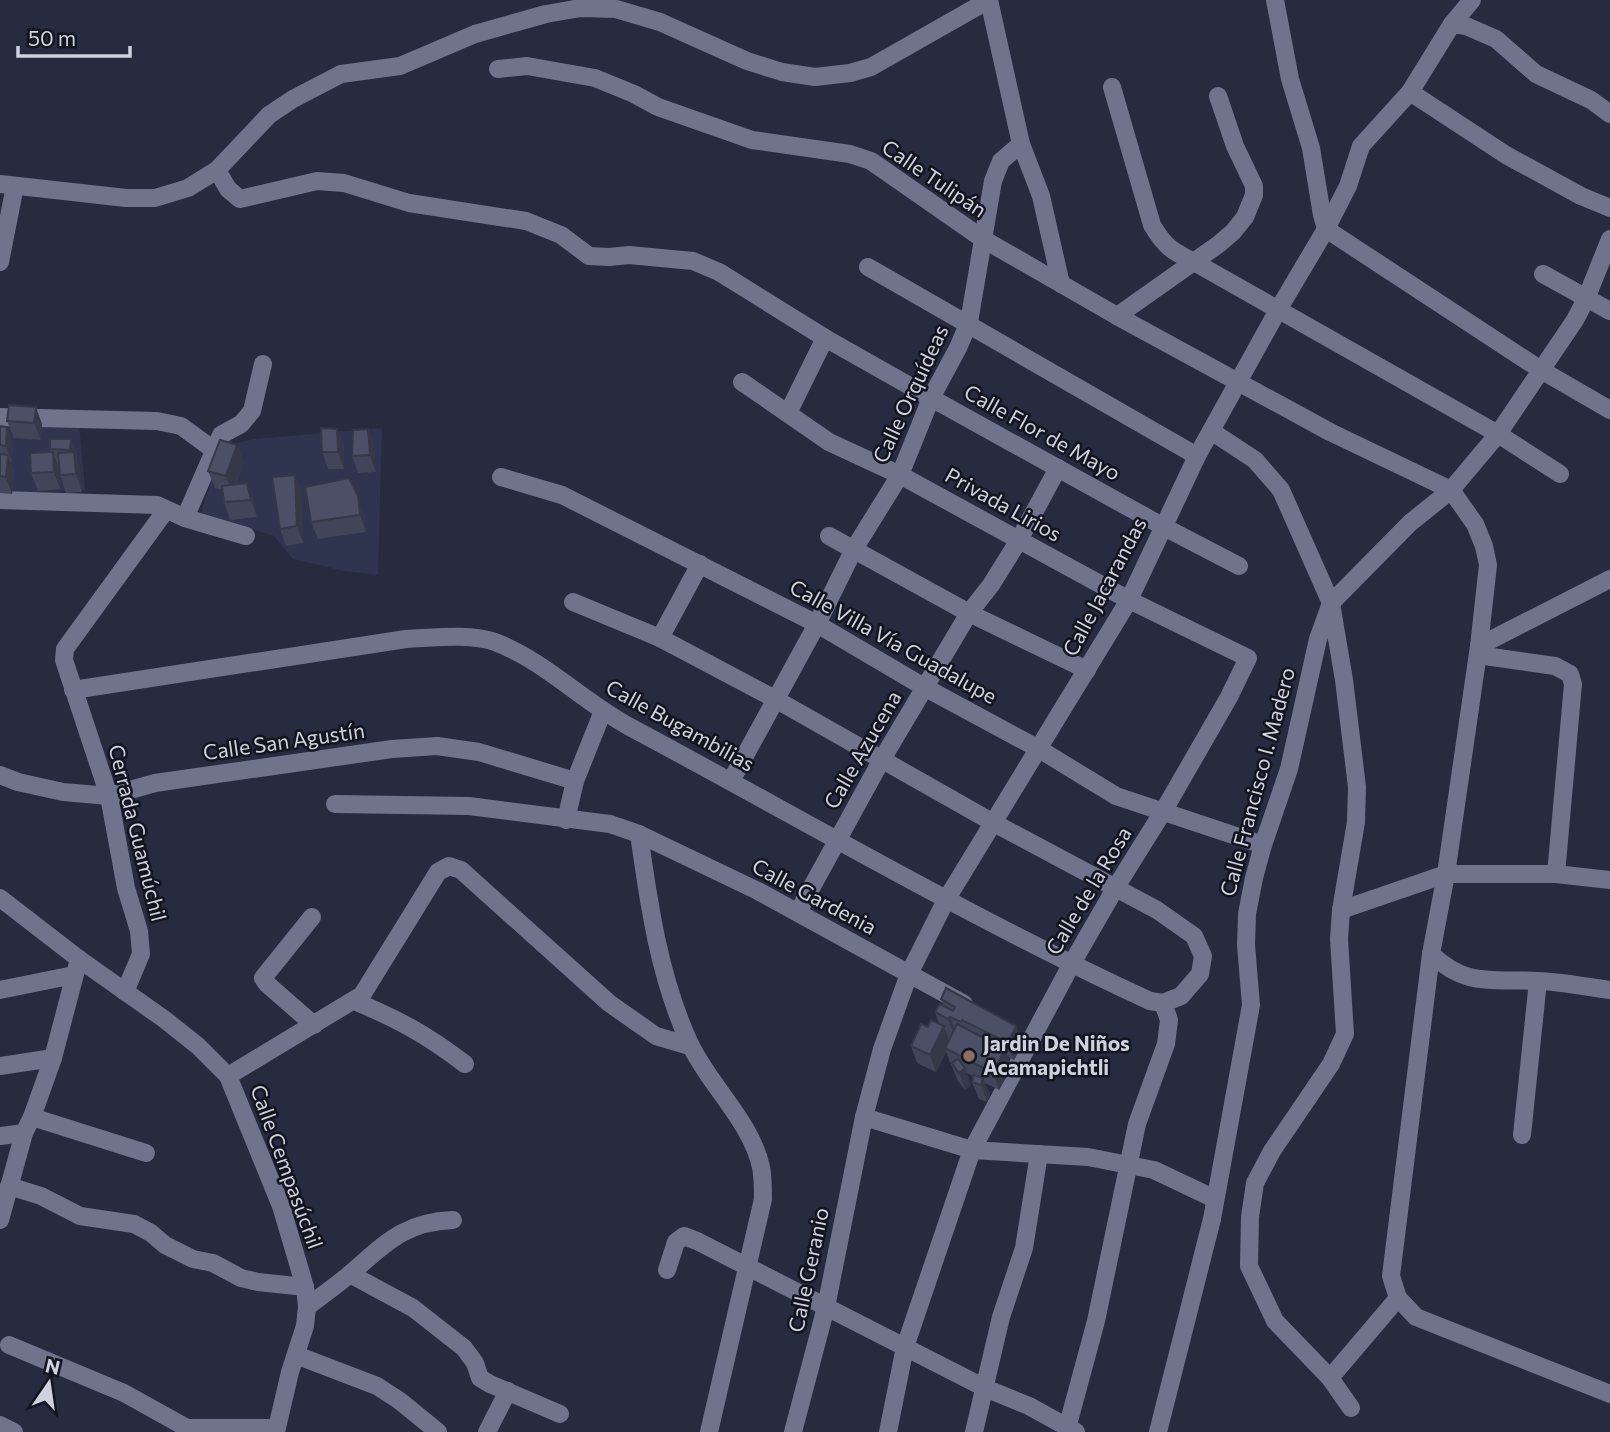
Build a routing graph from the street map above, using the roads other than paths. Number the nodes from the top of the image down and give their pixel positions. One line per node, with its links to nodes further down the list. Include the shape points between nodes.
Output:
1 (989, 0): 10 (street); 11 (street, via 871,67 814,77 747,61 660,22 616,9 546,14 475,34 400,66 341,74 269,115)
2 (1275, 0): 15 (street)
3 (1472, 0): 4 (street, Calle Jacarandas)
4 (1452, 24): 7 (street, Calle Jacarandas); 9 (street, via 1496,39 1536,74)
5 (498, 69): 16 (street, Calle Tulipán, via 527,66 595,78 658,107 752,140 850,154 871,162)
6 (1112, 87): 19 (street, via 1152,225 1173,252)
7 (1410, 92): 14 (street, via 1506,155); 15 (street, Calle Jacarandas, via 1361,146 1348,186)
8 (1218, 96): 19 (street, via 1254,195 1233,232)
9 (1610, 114)
10 (1021, 144): 16 (street, Calle Orquídeas, via 1000,161); 22 (street, via 1041,196)
11 (218, 170): 13 (street, via 188,188 155,198); 28 (street, via 228,189 240,199 317,181 344,183 409,203 526,221 561,235 589,256 693,261 719,272)
12 (0, 174): 13 (street)
13 (5, 185): 18 (street)
14 (1610, 208)
15 (1326, 229): 24 (street, Calle Jacarandas); 30 (street)
16 (983, 239): 22 (street, Calle Tulipán); 27 (street, Calle Orquídeas)
17 (1610, 239): 23 (street, Calle Francisco I. Madero)
18 (0, 262)
19 (1194, 262): 24 (street); 26 (street)
20 (869, 267): 27 (street)
21 (1543, 274): 23 (street)
22 (1061, 284): 26 (street, Calle Tulipán)
23 (1587, 299): 25 (street); 30 (street, Calle Francisco I. Madero)
24 (1278, 310): 32 (street, Calle Jacarandas); 38 (street)
25 (1610, 312)
26 (1117, 316): 32 (street, Calle Tulipán)
27 (969, 323): 33 (street, Calle Orquídeas); 40 (street)
28 (825, 338): 33 (street, Calle Flor de Mayo); 35 (street)
29 (263, 364): 39 (street, via 251,411 241,424 221,435)
30 (1541, 370): 34 (street); 38 (street, Calle Francisco I. Madero)
31 (742, 382): 35 (street, Privada Lirios)
32 (1238, 382): 37 (street, Calle Jacarandas); 45 (street, Calle Tulipán)
33 (931, 398): 41 (street, Calle Flor de Mayo); 43 (street, Calle Orquídeas)
34 (1610, 410)
35 (788, 413): 43 (street, Privada Lirios, via 829,442)
36 (0, 417): 39 (street, via 158,421 181,426)
37 (1210, 431): 40 (street, Calle Jacarandas); 59 (street, via 1255,460 1281,491)
38 (1498, 434): 42 (street); 45 (street, Calle Francisco I. Madero)
39 (214, 450): 48 (street)
40 (1196, 456): 49 (street, Calle Jacarandas)
41 (1058, 468): 49 (street, Calle Flor de Mayo); 52 (street, Calle Azucena)
42 (1560, 474)
43 (900, 475): 52 (street, Privada Lirios); 53 (street, Calle Orquídeas)
44 (502, 477): 54 (street, Calle Villa Vía Guadalupe, via 562,495)
45 (1451, 490): 59 (street, Calle Francisco I. Madero, via 1410,523); 63 (street, via 1475,524 1488,565)
46 (0, 500): 47 (street, via 157,505)
47 (166, 510): 48 (street); 67 (street, Cerrada Guamúchil, via 65,649)
48 (185, 518): 50 (street)
49 (1164, 527): 55 (street, Calle Flor de Mayo); 57 (street, Calle Jacarandas)
50 (246, 536)
51 (829, 536): 53 (street)
52 (1019, 540): 57 (street, Privada Lirios); 60 (street, Calle Azucena)
53 (854, 549): 60 (street); 61 (street, Calle Orquídeas)
54 (700, 564): 61 (street, Calle Villa Vía Guadalupe); 62 (street)
55 (1239, 566)
56 (1610, 579): 63 (street)
57 (1129, 600): 64 (street, Privada Lirios); 65 (street, Calle Jacarandas)
58 (573, 602): 62 (street)
59 (1331, 603): 82 (street, Calle Francisco I. Madero, via 1318,639 1289,769); 89 (street, via 1357,787 1356,822)
60 (969, 613): 65 (street); 66 (street, Calle Azucena)
61 (817, 624): 66 (street, Calle Villa Vía Guadalupe); 68 (street, Calle Orquídeas)
62 (660, 638): 68 (street)
63 (1478, 651): 83 (street); 84 (street, via 1555,666 1570,674 1573,684)
64 (1248, 658): 77 (street, Calle de la Rosa)
65 (1087, 670): 70 (street, Calle Jacarandas)
66 (924, 687): 70 (street, Calle Villa Vía Guadalupe); 71 (street, Calle Azucena)
67 (73, 690): 69 (street, Calle Bugambilias, via 405,639 452,637 493,641 529,659); 75 (street, Cerrada Guamúchil)
68 (775, 699): 71 (street); 74 (street, Calle Orquídeas)
69 (603, 711): 73 (street); 74 (street, Calle Bugambilias)
70 (1040, 748): 77 (street, Calle Villa Vía Guadalupe, via 1116,796); 79 (street, Calle Jacarandas)
71 (881, 761): 79 (street); 81 (street, Calle Azucena)
72 (0, 775): 75 (street, Calle San Agustín, via 63,792)
73 (575, 781): 75 (street, Calle San Agustín, via 480,752 437,746 155,783); 78 (street)
74 (731, 781): 81 (street, Calle Bugambilias)
75 (109, 796): 99 (street, Cerrada Guamúchil, via 141,954)
76 (335, 804): 78 (street, Calle Gardenia, via 469,806)
77 (1164, 810): 82 (street, Calle Villa Vía Guadalupe); 86 (street, Calle de la Rosa)
78 (566, 820): 80 (street, Calle Gardenia, via 610,824)
79 (992, 822): 86 (street); 88 (street, Calle Jacarandas)
80 (639, 834): 90 (street, Calle Gardenia); 104 (street, via 652,927)
81 (839, 839): 88 (street, Calle Bugambilias); 90 (street, Calle Azucena)
82 (1263, 845): 119 (street, Calle Francisco I. Madero, via 1247,914 1251,1005)
83 (1446, 874): 84 (street); 89 (street); 92 (street)
84 (1556, 874): 85 (street)
85 (1610, 880)
86 (1116, 887): 93 (street, Calle de la Rosa); 101 (street, via 1194,936 1203,956 1194,984 1181,996)
87 (0, 898): 94 (street, Calle Cempasúchil)
88 (946, 900): 93 (street, Calle Bugambilias); 95 (street, Calle Jacarandas)
89 (1341, 909): 132 (street, via 1345,1034 1331,1064 1255,1183 1249,1241 1249,1266 1275,1321)
90 (798, 912): 95 (street, Calle Gardenia)
91 (312, 917): 103 (street, via 263,978)
92 (1431, 954): 96 (street, via 1469,977 1491,982); 126 (street, via 1391,1276)
93 (1070, 965): 101 (street, Calle Bugambilias); 114 (street, Calle de la Rosa, via 1025,1038)
94 (77, 967): 97 (street); 99 (street, Calle Cempasúchil); 105 (street)
95 (909, 974): 102 (street, Calle Gardenia); 110 (street, Calle Jacarandas)
96 (1538, 981): 98 (street); 112 (street)
97 (0, 990)
98 (1610, 990)
99 (125, 992): 108 (street, Calle Cempasúchil, via 198,1045)
100 (354, 1000): 103 (street); 104 (street, via 362,995 438,872 449,866 461,870 608,1003 656,1036); 106 (street, via 402,1021)
101 (1156, 1002): 117 (street, via 1169,1020 1166,1044 1137,1124)
102 (982, 1014)
103 (314, 1025): 108 (street)
104 (690, 1046): 122 (street, via 752,1142 761,1167 763,1199)
105 (53, 1058): 107 (street); 109 (street)
106 (465, 1064)
107 (0, 1066)
108 (228, 1076): 125 (street, Calle Cempasúchil, via 281,1206)
109 (32, 1117): 111 (street); 115 (street)
110 (864, 1117): 114 (street); 128 (street, Calle Geranio)
111 (24, 1133): 113 (street); 118 (street)
112 (1522, 1135)
113 (0, 1136)
114 (972, 1150): 116 (street); 130 (street, Calle de la Rosa)
115 (146, 1153)
116 (1039, 1154): 117 (street); 133 (street, via 1024,1248 1001,1317)
117 (1129, 1164): 119 (street, via 1154,1170); 140 (street)
118 (9, 1186): 120 (street); 125 (street, via 80,1216 134,1224 193,1259 213,1263 241,1278)
119 (1215, 1199): 148 (street, Calle Francisco I. Madero)
120 (0, 1220)
121 (453, 1220): 124 (street, via 402,1232 376,1248)
122 (747, 1266): 123 (street, via 684,1236 676,1242); 128 (street); 144 (street)
123 (667, 1270)
124 (350, 1274): 127 (street); 134 (street, via 413,1308 464,1348 480,1378)
125 (305, 1287): 127 (street, Calle Cempasúchil)
126 (1398, 1298): 132 (street); 135 (street, via 1416,1317)
127 (307, 1307): 131 (street, Calle Cempasúchil)
128 (825, 1307): 130 (street); 145 (street, Calle Geranio)
129 (9, 1345): 139 (street, via 124,1393 187,1428)
130 (905, 1347): 133 (street); 146 (street, Calle de la Rosa)
131 (296, 1355): 139 (street, Calle Cempasúchil); 142 (street, via 377,1386)
132 (1330, 1378): 136 (street)
133 (985, 1388): 140 (street, via 1029,1406); 147 (street)
134 (508, 1391): 137 (street); 143 (street)
135 (1610, 1394)
136 (1351, 1408)
137 (560, 1414)
138 (0, 1425): 141 (street)
139 (276, 1430)
140 (1070, 1431)
141 (14, 1432)
142 (438, 1432)
143 (487, 1432)
144 (709, 1432)
145 (793, 1432)
146 (888, 1432)
147 (974, 1432)
148 (1158, 1432)

